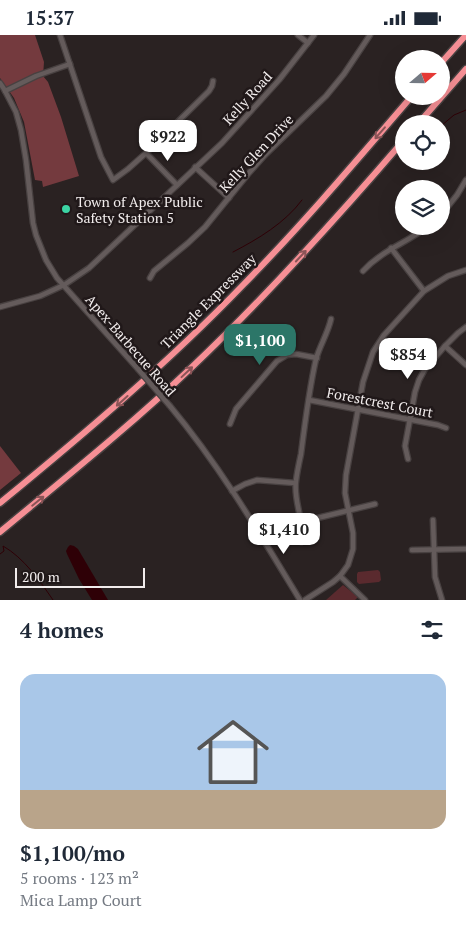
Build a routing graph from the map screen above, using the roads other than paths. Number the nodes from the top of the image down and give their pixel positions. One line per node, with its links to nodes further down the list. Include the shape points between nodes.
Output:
1 (60, 35): 8 (street)
2 (298, 35): 6 (street)
3 (314, 35): 6 (street, Kelly Road)
4 (370, 35): 20 (street, Kelly Glen Drive, via 326,95 265,155)
5 (466, 35): 7 (highway)
6 (308, 43): 17 (street, Kelly Road, via 257,106)
7 (450, 53)
8 (70, 64): 12 (street); 16 (street, via 113,180)
9 (466, 69): 14 (highway)
10 (213, 81): 16 (street, via 209,91)
11 (0, 83): 12 (street, Apex-Barbecue Road)
12 (5, 91): 27 (street, Apex-Barbecue Road, via 21,129 36,235 46,260)
13 (404, 105): 43 (highway, Triangle Expressway, one-way to 43, via 303,222 208,320 162,365)
14 (426, 115)
15 (395, 150): 48 (highway, one-way to 15, via 193,367 310,247)
16 (146, 153): 19 (street)
17 (195, 167): 19 (street, Kelly Road); 20 (street)
18 (466, 180): 21 (street)
19 (177, 185): 27 (street, Kelly Road, via 89,268)
20 (229, 198): 26 (street, Kelly Glen Drive, via 198,235 154,271)
21 (450, 203)
22 (414, 235): 23 (street)
23 (391, 247): 25 (street); 28 (street)
24 (466, 269): 28 (street)
25 (363, 271)
26 (150, 278)
27 (64, 285): 29 (street, Kelly Road, via 40,296); 42 (street, Apex-Barbecue Road, bridge, via 170,406)
28 (424, 291): 36 (street, via 373,352)
29 (0, 307)
30 (331, 319): 33 (street)
31 (466, 327): 32 (street)
32 (445, 346): 34 (street); 37 (street, via 419,380)
33 (317, 358): 35 (street); 38 (street, via 296,354 277,361 236,409)
34 (466, 365)
35 (309, 400): 36 (street, Forestcrest Court); 41 (street)
36 (358, 409): 37 (street, Forestcrest Court); 45 (street, via 346,475)
37 (410, 419): 39 (street, Forestcrest Court); 40 (street, via 405,446)
38 (230, 424)
39 (446, 428)
40 (408, 459)
41 (295, 483): 42 (street, via 257,480); 47 (street)
42 (232, 491): 54 (street, Apex-Barbecue Road)
43 (0, 503)
44 (375, 504): 45 (street)
45 (348, 511): 47 (street); 53 (street, via 353,549)
46 (433, 520): 52 (street)
47 (301, 522): 49 (street)
48 (0, 532)
49 (301, 542)
50 (412, 549): 52 (street)
51 (466, 549): 52 (street)
52 (434, 550): 57 (street, via 435,577)
53 (340, 576): 55 (street); 56 (street)
54 (300, 600)
55 (305, 600)
56 (365, 600)
57 (442, 600)

